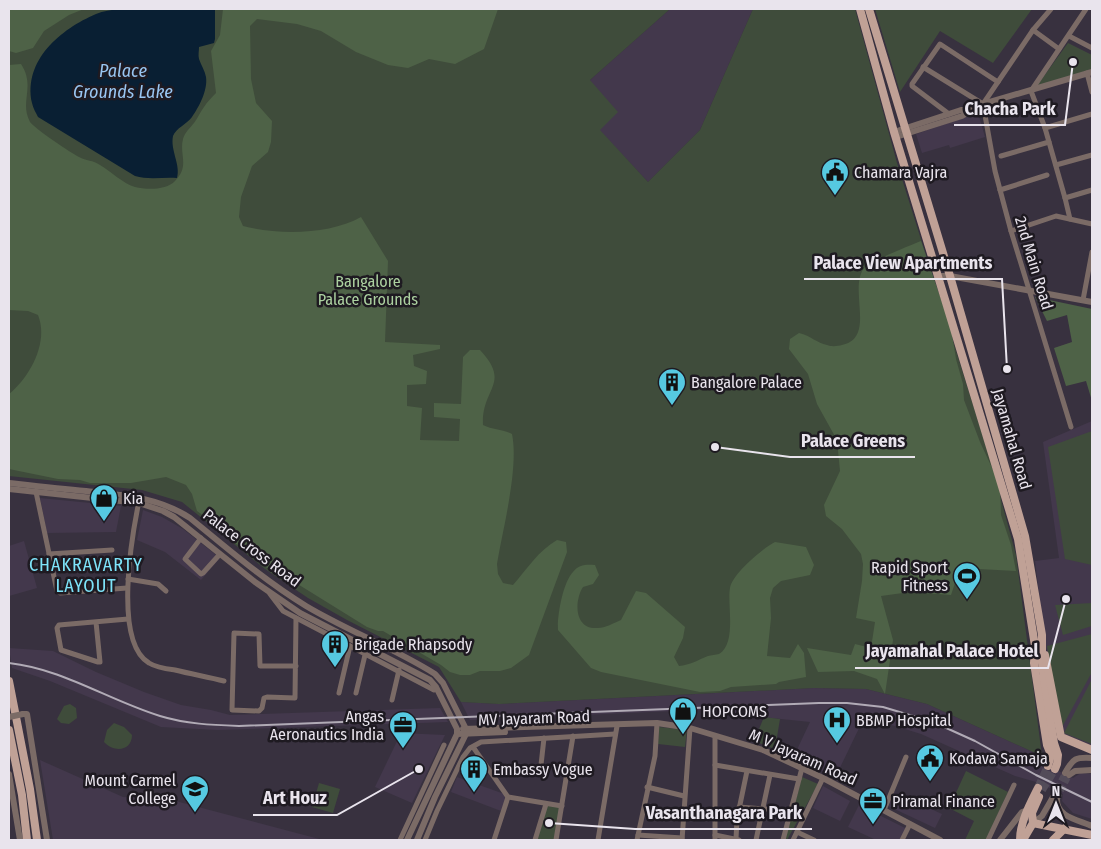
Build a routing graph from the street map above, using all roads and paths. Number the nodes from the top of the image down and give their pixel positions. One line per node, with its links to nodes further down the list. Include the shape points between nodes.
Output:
1 (860, 9): 21 (main road, Jayamahal Road)
2 (869, 9): 20 (main road, Jayamahal Road)
3 (1051, 9): 6 (street)
4 (1087, 9): 5 (street); 7 (street)
5 (1092, 11)
6 (1033, 30): 9 (street); 12 (street)
7 (1069, 36): 8 (street); 9 (street)
8 (1092, 48)
9 (1059, 49): 13 (street)
10 (923, 67): 12 (street, via 940,44); 15 (street); 17 (street, via 912,84 913,88)
11 (1090, 72): 13 (street); 14 (street)
12 (998, 82): 15 (street)
13 (1031, 90): 15 (street); 19 (street)
14 (1092, 92)
15 (983, 104): 16 (street); 27 (street, 2nd Main Road)
16 (971, 110): 17 (street); 20 (street, via 962,116)
17 (949, 114): 20 (street)
18 (1092, 114): 19 (street)
19 (1045, 128): 22 (street)
20 (906, 131): 21 (street); 35 (main road, Jayamahal Road)
21 (895, 135): 34 (main road, Jayamahal Road)
22 (1049, 142): 24 (street); 25 (street)
23 (1092, 155): 25 (street)
24 (1001, 156)
25 (1056, 165): 29 (street)
26 (1047, 175): 27 (street)
27 (1000, 190): 32 (street, 2nd Main Road)
28 (1092, 190): 29 (street)
29 (1065, 198): 30 (street)
30 (1070, 219): 31 (street); 32 (street, via 1056,216)
31 (1092, 224)
32 (1011, 231): 36 (street, 2nd Main Road)
33 (1092, 252): 37 (street)
34 (939, 276): 35 (street); 58 (main road, Jayamahal Road, via 1018,539 1052,768 1058,764 1058,755 1043,672)
35 (950, 276): 36 (street); 58 (main road, Jayamahal Road, via 1026,536)
36 (1029, 290): 37 (street); 39 (street, 2nd Main Road)
37 (1083, 300): 38 (street)
38 (1092, 302)
39 (1071, 427)
40 (9, 484): 43 (street, Palace Cross Road)
41 (9, 488): 42 (street, Palace Cross Road)
42 (36, 492): 43 (street, Palace Cross Road); 46 (street)
43 (139, 500): 44 (street, Palace Cross Road, via 174,517); 48 (street, Palace Cross Road, via 165,504 178,510); 49 (street)
44 (202, 538): 47 (street, Palace Cross Road); 47 (street, via 185,559 201,574)
45 (112, 550): 46 (street)
46 (49, 554): 51 (street, via 58,592)
47 (220, 554): 50 (street, Palace Cross Road)
48 (260, 575): 50 (street); 68 (street, Palace Cross Road, via 344,628 435,674)
49 (128, 579): 51 (street); 52 (street, via 158,584)
50 (255, 582): 53 (street, Palace Cross Road)
51 (128, 588): 55 (street)
52 (166, 591)
53 (268, 592): 54 (street, via 283,611); 69 (street, Palace Cross Road, via 300,613 430,680)
54 (296, 618): 57 (street); 60 (street)
55 (128, 619): 56 (street); 63 (street, via 136,648 149,663)
56 (96, 622): 56 (street, via 59,626 61,650 100,662)
57 (350, 646): 59 (street); 65 (street)
58 (1043, 646): 83 (main road, via 1061,737)
59 (365, 655): 61 (street); 66 (street)
60 (296, 666): 60 (street, via 296,698 265,697 261,710 232,710 234,633 259,634 260,666)
61 (398, 670): 64 (street); 67 (street)
62 (9, 681): 119 (main road)
63 (224, 681)
64 (434, 690)
65 (339, 693)
66 (356, 693)
67 (392, 700)
68 (451, 700): 69 (street); 75 (street, Palace Cross Road)
69 (444, 704): 76 (street, Palace Cross Road)
70 (9, 717): 120 (street, bridge, via 26,714)
71 (657, 723): 72 (street, M V Jayaram Road); 73 (street, M V Jayaram Road); 96 (street, via 655,756)
72 (613, 726): 75 (street, MV Jayaram Road); 77 (street)
73 (690, 728): 79 (street, M V Jayaram Road); 98 (street)
74 (9, 730): 118 (main road)
75 (466, 731): 76 (street, MV Jayaram Road); 123 (street)
76 (457, 732): 122 (street)
77 (615, 734): 78 (street); 128 (street)
78 (573, 736): 80 (street); 100 (street)
79 (715, 736): 87 (street); 88 (street, M V Jayaram Road, via 763,750)
80 (544, 738): 82 (street, via 481,742); 86 (street)
81 (444, 745): 121 (street)
82 (473, 747): 97 (street); 124 (street, via 463,756)
83 (1092, 750)
84 (906, 757): 103 (street)
85 (1092, 758): 89 (street, via 1073,760 1067,774)
86 (541, 765)
87 (715, 765): 90 (street); 106 (street)
88 (802, 768): 93 (street, M V Jayaram Road); 94 (street)
89 (1092, 770)
90 (748, 771): 92 (street); 101 (street)
91 (9, 774): 117 (street)
92 (770, 775): 94 (street); 102 (street)
93 (823, 778): 103 (street, M V Jayaram Road); 112 (street)
94 (799, 779): 105 (street)
95 (1014, 785): 136 (street)
96 (647, 787): 98 (street); 114 (street)
97 (508, 796): 99 (street); 125 (street)
98 (684, 796): 116 (street)
99 (546, 804): 100 (street); 126 (street)
100 (562, 806): 127 (street)
101 (739, 807): 102 (street); 107 (street)
102 (763, 810): 105 (street); 130 (street)
103 (884, 810): 109 (street, M V Jayaram Road)
104 (1028, 810): 108 (main road, via 1040,789 1032,812); 137 (street, via 1022,812); 138 (main road, via 1020,833)
105 (791, 811): 131 (street)
106 (715, 818): 107 (street); 115 (street)
107 (737, 819): 129 (street)
108 (1033, 823): 110 (street, via 1055,798 1059,810); 111 (main road); 138 (main road)
109 (910, 824): 134 (street); 135 (street, M V Jayaram Road)
110 (1092, 826)
111 (1065, 828): 113 (main road); 139 (main road)
112 (797, 832): 132 (street); 133 (street)
113 (1092, 835)
114 (637, 837): 116 (street)
115 (715, 838): 129 (street)
116 (682, 839)
117 (20, 840)
118 (28, 840)
119 (37, 840)
120 (47, 840)
121 (400, 840)
122 (407, 840)
123 (417, 840)
124 (425, 840)
125 (494, 840)
126 (535, 840)
127 (556, 840)
128 (598, 840)
129 (737, 840)
130 (756, 840)
131 (783, 840)
132 (793, 840)
133 (814, 840)
134 (902, 840)
135 (940, 840)
136 (988, 840)
137 (1000, 840)
138 (1021, 840)
139 (1053, 840)

